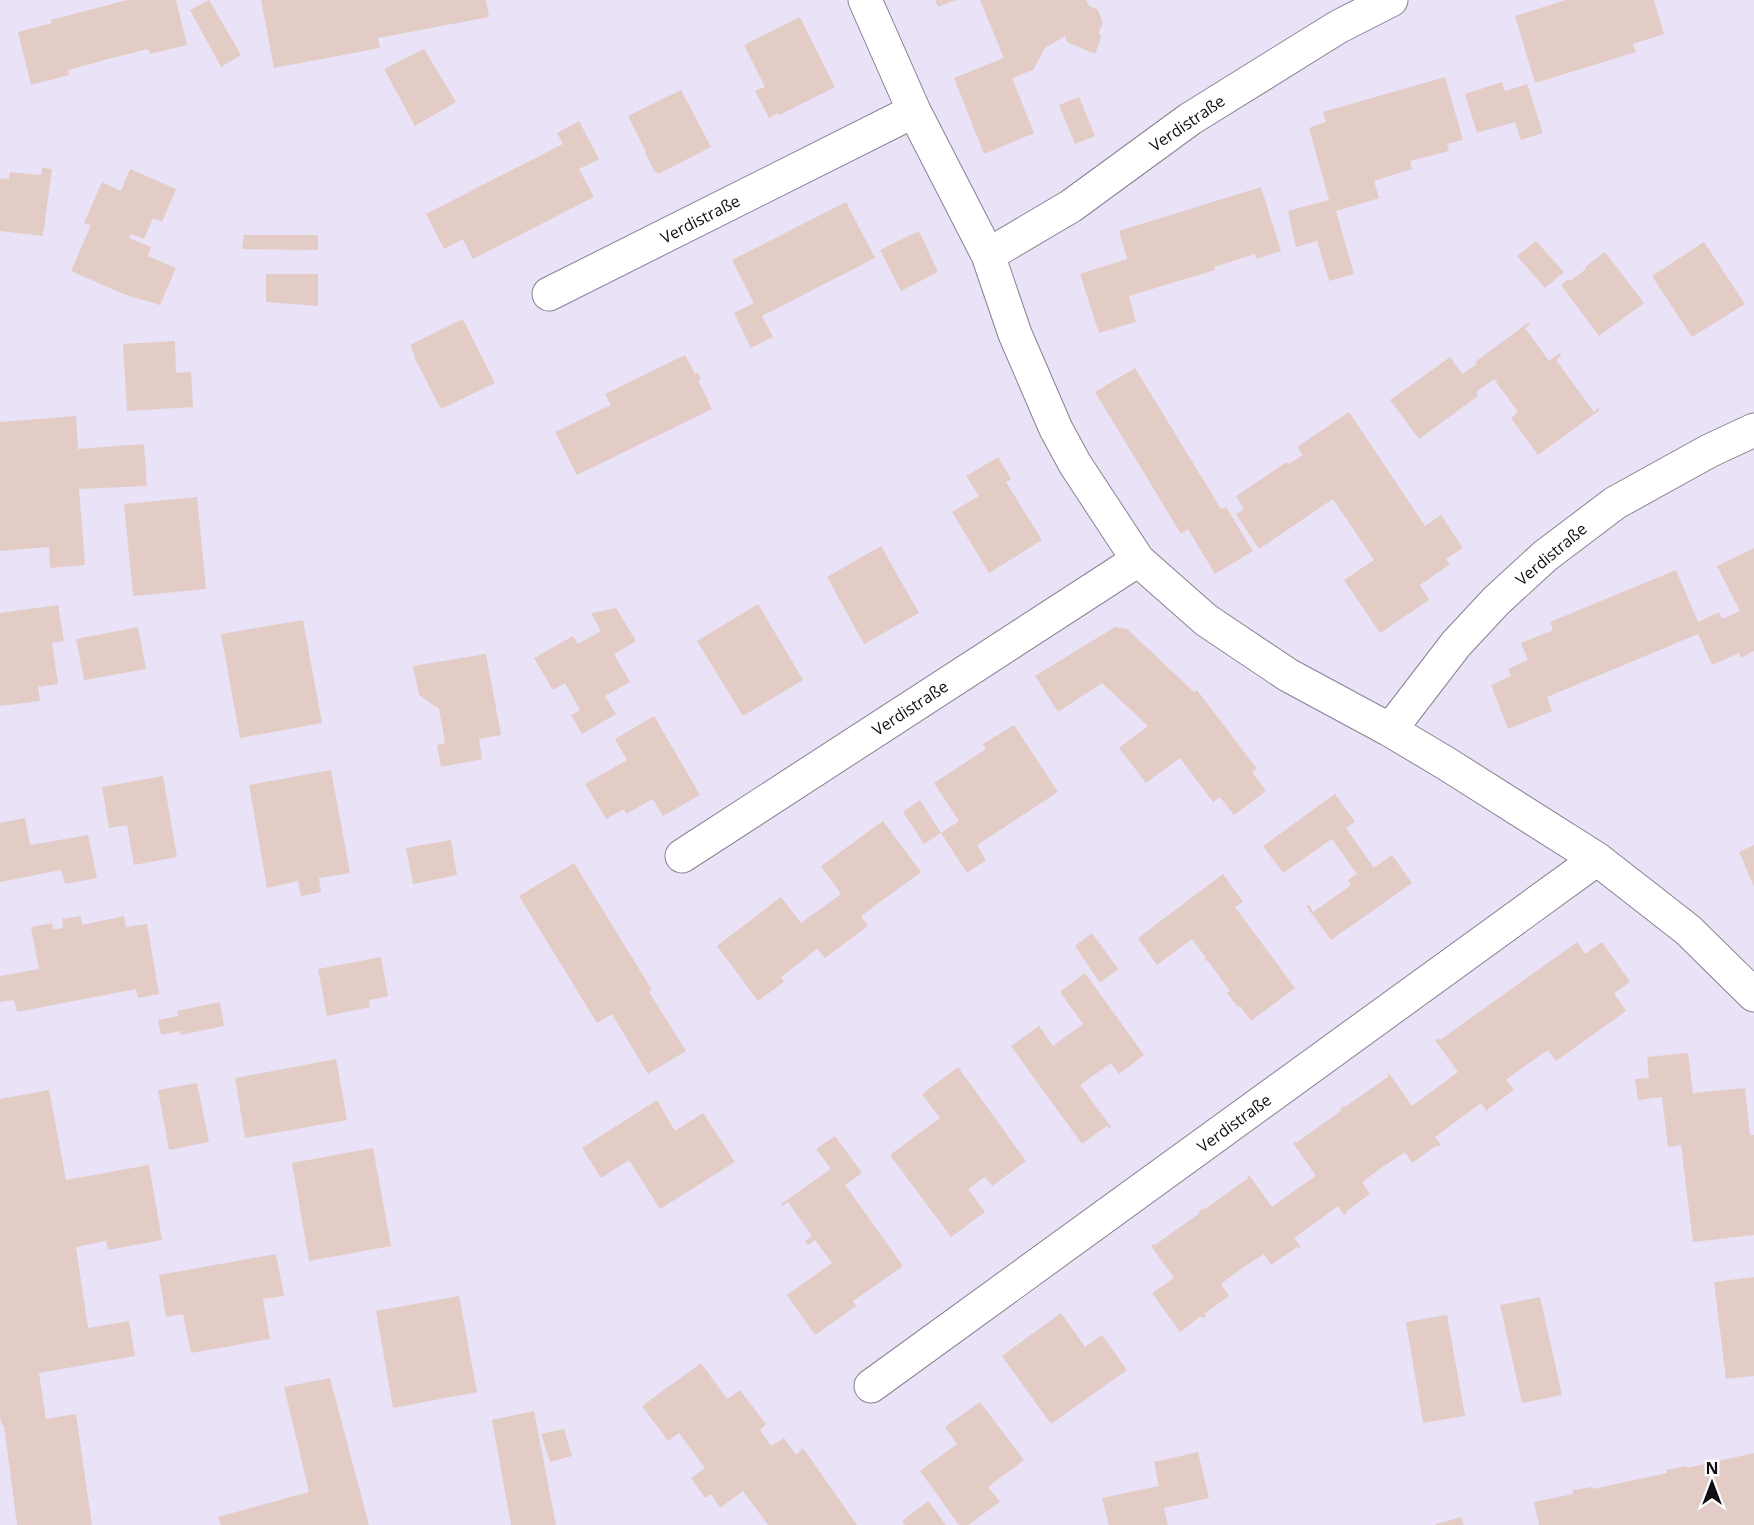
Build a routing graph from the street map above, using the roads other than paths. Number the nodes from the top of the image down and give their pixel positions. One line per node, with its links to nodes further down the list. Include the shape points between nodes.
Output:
1 (865, 0): 3 (street)
2 (1391, 0): 4 (street, Verdistraße, via 1338,27 1190,119 1071,206)
3 (914, 111): 4 (street); 5 (street, Verdistraße)
4 (988, 255): 7 (street, via 1015,334 1056,429 1074,464)
5 (549, 294)
6 (1754, 430): 8 (street, Verdistraße, via 1615,503 1545,556 1456,644)
7 (1138, 560): 8 (street, via 1206,620 1288,675); 9 (street, Verdistraße)
8 (1390, 730): 10 (street)
9 (682, 856)
10 (1596, 860): 11 (street, via 1688,930); 12 (street, Verdistraße)
11 (1754, 995)
12 (871, 1386)

